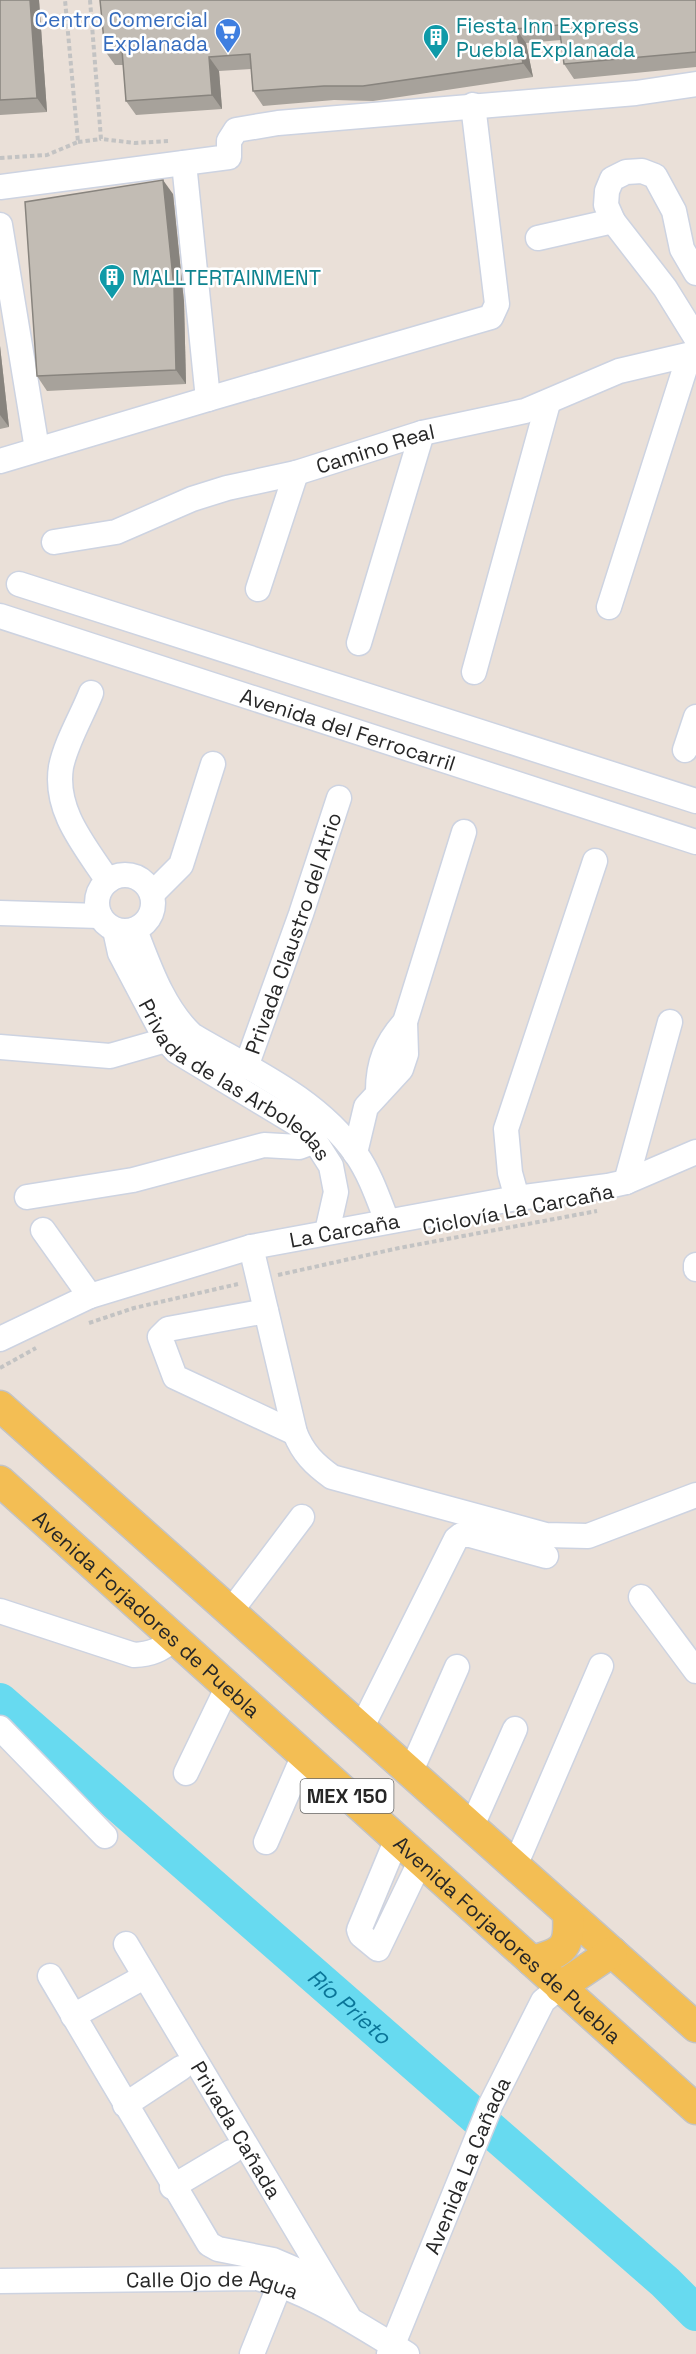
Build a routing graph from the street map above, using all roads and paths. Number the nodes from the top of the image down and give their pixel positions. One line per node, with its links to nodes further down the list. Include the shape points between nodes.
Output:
1 (65, 0): 9 (path)
2 (90, 0): 8 (path)
3 (696, 74): 5 (street, via 653,83)
4 (696, 84): 5 (street)
5 (636, 93): 6 (street); 7 (street)
6 (696, 93)
7 (473, 105): 11 (street, via 236,130 229,141 229,157); 18 (street, via 497,304 490,317)
8 (101, 139): 9 (path); 11 (path, via 135,143 180,140)
9 (78, 142): 10 (path, via 47,155)
10 (0, 158)
11 (184, 163): 12 (street); 18 (street)
12 (0, 187)
13 (612, 221): 15 (street); 16 (street, via 606,204 612,179 626,172 642,171 655,176 674,211 682,249); 17 (street, via 665,288)
14 (0, 225): 21 (street)
15 (538, 238)
16 (696, 273)
17 (694, 349): 19 (street, Camino Real, via 619,371); 27 (street)
18 (208, 399): 21 (street)
19 (548, 402): 20 (street, Camino Real, via 525,411); 30 (street)
20 (422, 433): 23 (street, Camino Real); 29 (street)
21 (37, 449): 22 (street)
22 (0, 461)
23 (296, 472): 24 (street, Camino Real, via 192,499 116,532); 26 (street)
24 (54, 542)
25 (20, 584): 36 (street)
26 (258, 589)
27 (609, 607)
28 (0, 616): 38 (street, Avenida del Ferrocarril)
29 (359, 643)
30 (474, 672)
31 (92, 693): 40 (street, via 62,765 60,783 69,821)
32 (696, 717): 33 (street)
33 (685, 750)
34 (213, 764): 41 (street, via 188,851 181,865)
35 (339, 798): 47 (street, Privada Claustro del Atrio)
36 (696, 801)
37 (464, 832): 48 (street, via 405,1022 384,1054)
38 (696, 842)
39 (595, 861): 57 (street, via 506,1129)
40 (108, 881): 41 (street, via 134,876); 43 (street, via 98,897)
41 (152, 894): 43 (street, via 154,903 149,920)
42 (0, 913): 43 (street)
43 (116, 925): 45 (street, Privada de las Arboledas, via 120,953); 47 (street, Privada de las Arboledas, via 146,959 179,1023)
44 (670, 1022): 55 (street)
45 (166, 1040): 46 (street, via 110,1056); 49 (street, Privada de las Arboledas, via 177,1051)
46 (0, 1047)
47 (246, 1067): 50 (street, Privada de las Arboledas)
48 (372, 1099): 50 (street); 54 (street)
49 (278, 1112): 51 (street, Privada de las Arboledas); 52 (street)
50 (323, 1117): 54 (street, Privada de las Arboledas)
51 (315, 1141): 52 (street, via 299,1147); 61 (street, Privada de las Arboledas, via 331,1166 335,1185)
52 (264, 1145): 56 (street, via 133,1180)
53 (696, 1152): 55 (street, La Carcaña)
54 (355, 1153): 59 (street, Privada de las Arboledas)
55 (626, 1182): 57 (street, La Carcaña)
56 (27, 1197)
57 (517, 1198): 59 (street, La Carcaña)
58 (606, 1209): 63 (path, Ciclovía La Carcaña)
59 (387, 1221): 61 (street, La Carcaña)
60 (44, 1230): 64 (street)
61 (327, 1232): 62 (street, La Carcaña)
62 (251, 1247): 63 (street); 64 (street, La Carcaña)
63 (260, 1279): 65 (street); 66 (path, Ciclovía La Carcaña, via 134,1308)
64 (90, 1296): 67 (street, La Carcaña)
65 (266, 1311): 71 (street); 71 (street, via 168,1329 160,1337 175,1377)
66 (86, 1324)
67 (0, 1339)
68 (38, 1347): 69 (path)
69 (0, 1368)
70 (0, 1406): 78 (main road, MEX 150)
71 (295, 1433): 73 (street, via 313,1464 332,1477 546,1534 588,1536)
72 (0, 1480): 79 (main road, Avenida Forjadores de Puebla / MEX 150)
73 (696, 1495)
74 (302, 1517): 78 (street)
75 (546, 1556): 84 (street, via 470,1535 456,1539)
76 (641, 1597): 82 (street)
77 (0, 1611): 79 (street, via 134,1655 161,1649)
78 (231, 1611): 84 (main road, MEX 150)
79 (174, 1639): 83 (main road, Avenida Forjadores de Puebla / MEX 150)
80 (602, 1666): 95 (street)
81 (457, 1667): 88 (street)
82 (696, 1671)
83 (227, 1688): 87 (main road, Avenida Forjadores de Puebla / MEX 150); 89 (street)
84 (362, 1727): 88 (main road, MEX 150)
85 (0, 1728): 91 (street)
86 (515, 1729): 90 (street)
87 (303, 1757): 92 (main road, Avenida Forjadores de Puebla / MEX 150); 93 (street)
88 (411, 1771): 90 (main road, MEX 150)
89 (186, 1773)
90 (472, 1826): 95 (main road, MEX 150)
91 (105, 1836)
92 (396, 1841): 94 (main road, Avenida Forjadores de Puebla / MEX 150); 94 (street, via 359,1929 378,1949)
93 (267, 1842)
94 (420, 1862): 99 (main road, Avenida Forjadores de Puebla / MEX 150)
95 (515, 1866): 96 (main road, MEX 150)
96 (568, 1913): 98 (main road, MEX 150); 99 (main road, via 568,1942 562,1950)
97 (126, 1944): 101 (street, Privada Cañada)
98 (612, 1952): 102 (main road); 104 (main road, MEX 150)
99 (532, 1961): 102 (main road, Avenida Forjadores de Puebla / MEX 150)
100 (50, 1976): 103 (street)
101 (144, 1977): 103 (street); 111 (street, Privada Cañada)
102 (560, 1987): 107 (main road, Avenida Forjadores de Puebla / MEX 150); 114 (street, Avenida La Cañada, via 543,2001 491,2104)
103 (73, 2016): 106 (street)
104 (696, 2027)
105 (181, 2068): 106 (street)
106 (125, 2105): 109 (street)
107 (696, 2109)
108 (231, 2152): 109 (street)
109 (172, 2187): 111 (street, via 209,2244 273,2260)
110 (0, 2281): 112 (street, Calle Ojo de Agua, via 257,2278)
111 (327, 2283): 113 (street, Privada Cañada)
112 (280, 2284): 113 (street, Calle Ojo de Agua); 115 (street)
113 (348, 2316): 114 (street, Calle Ojo de Agua)
114 (396, 2351)
115 (252, 2354)

